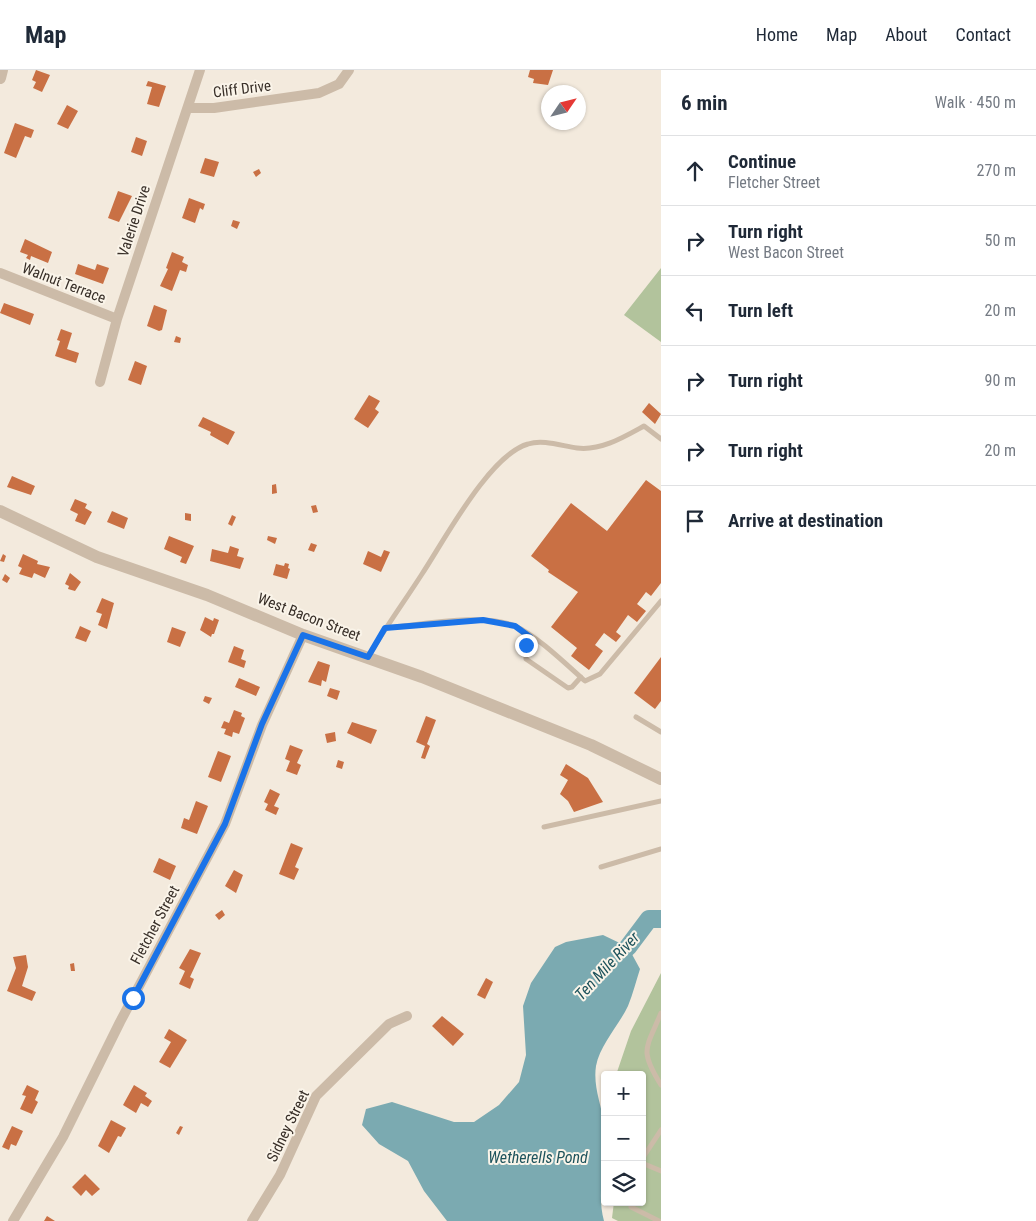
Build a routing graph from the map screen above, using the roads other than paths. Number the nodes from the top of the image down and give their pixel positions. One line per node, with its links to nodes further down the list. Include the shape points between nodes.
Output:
1 (2, 70): 4 (street)
2 (200, 70): 5 (street, Valerie Drive)
3 (349, 70): 5 (street, Cliff Drive, via 339,84 319,93 214,108)
4 (0, 78)
5 (188, 108): 7 (street, Valerie Drive)
6 (0, 273): 7 (street, Walnut Terrace)
7 (117, 319): 8 (street, Valerie Drive)
8 (100, 382)
9 (661, 440): 12 (lane, via 644,426 617,441 589,448 554,443 528,444 508,455 452,526)
10 (0, 510): 13 (street, West Bacon Street, via 97,557 206,595)
11 (661, 601): 16 (lane, via 600,674 585,681)
12 (385, 628): 14 (lane, via 483,620 515,626); 15 (lane)
13 (303, 635): 15 (street, West Bacon Street); 32 (street, Fletcher Street, via 262,724 225,824 63,1137)
14 (530, 637): 16 (lane); 16 (lane, via 526,645 526,659 568,688)
15 (368, 657): 19 (street, West Bacon Street, via 591,745)
16 (581, 677)
17 (636, 717): 18 (lane)
18 (661, 732)
19 (661, 779)
20 (661, 801): 21 (lane)
21 (544, 827)
22 (661, 849): 23 (lane)
23 (601, 867)
24 (661, 1013): 26 (lane, via 645,1050)
25 (407, 1016): 33 (street, Sidney Street, via 389,1024 316,1096 280,1175)
26 (661, 1085)
27 (661, 1130): 28 (lane)
28 (646, 1154)
29 (646, 1163): 30 (lane)
30 (661, 1171)
31 (631, 1206): 34 (lane)
32 (13, 1221)
33 (252, 1221)
34 (659, 1221)

